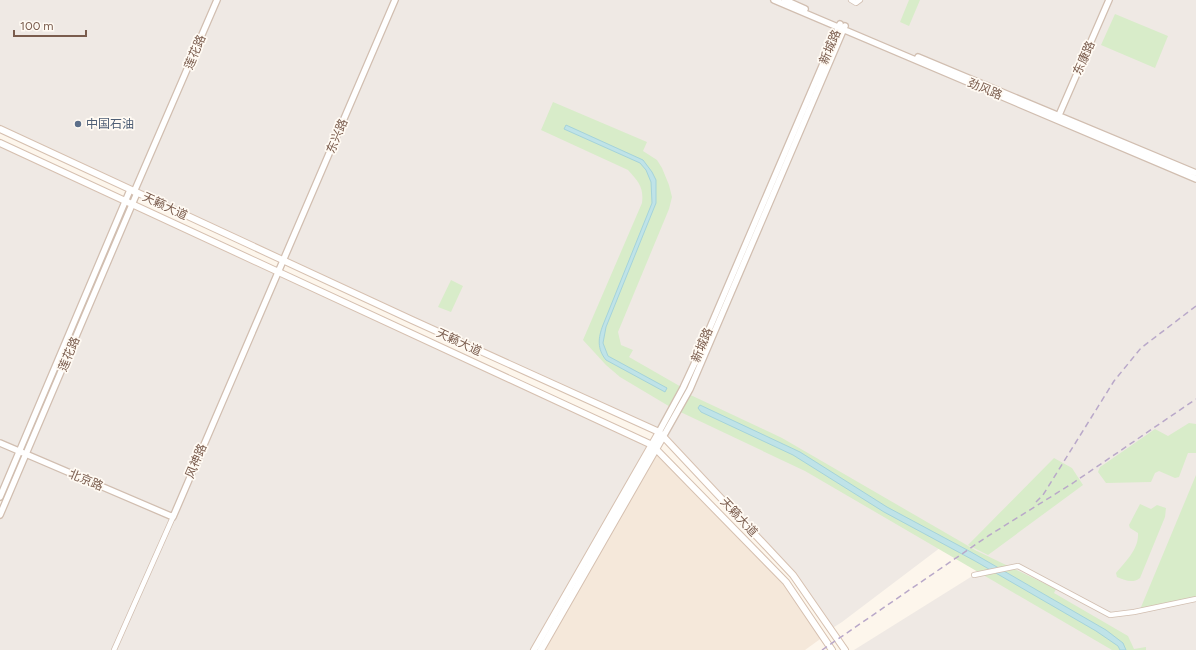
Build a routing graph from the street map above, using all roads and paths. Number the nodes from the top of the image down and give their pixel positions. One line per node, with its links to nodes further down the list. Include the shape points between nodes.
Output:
1 (217, 0): 14 (street, 莲花路)
2 (395, 0): 17 (street, 东兴路)
3 (774, 0): 8 (street, 劲风路)
4 (785, 0): 8 (street, 劲风路)
5 (851, 0): 6 (street, via 856,3)
6 (860, 0)
7 (1109, 0): 9 (street, 东康路)
8 (842, 26): 9 (street, 劲风路); 13 (street, 劲风路); 19 (street, 新城路, via 690,389)
9 (1059, 116): 12 (street, 劲风路)
10 (0, 129): 14 (main road, 天籁大道)
11 (0, 143): 15 (main road, 天籁大道)
12 (1196, 173)
13 (1196, 179)
14 (134, 191): 15 (street, 莲花路); 16 (street, 莲花路); 17 (main road, 天籁大道)
15 (126, 201): 16 (main road, 天籁大道); 22 (street, 莲花路)
16 (133, 204): 18 (main road, 天籁大道); 23 (street, 莲花路)
17 (284, 261): 18 (street, 东兴路); 19 (main road, 天籁大道)
18 (278, 272): 21 (main road, 天籁大道); 26 (street, 风神路)
19 (661, 435): 21 (main road, 新城路); 33 (main road, 天籁大道, via 793,575)
20 (0, 444): 22 (street, 北京路)
21 (655, 447): 30 (main road, 新城路); 31 (main road, 新城路); 32 (main road, 天籁大道, via 786,582)
22 (20, 452): 23 (street, 北京路); 24 (street, 莲花路)
23 (26, 454): 25 (street, 莲花路); 26 (street, 北京路)
24 (0, 497)
25 (0, 515)
26 (173, 517): 29 (street, 风神路)
27 (974, 575): 28 (street, via 1018,566 1110,615)
28 (1196, 599)
29 (114, 650)
30 (534, 650)
31 (541, 650)
32 (832, 650)
33 (845, 650)

